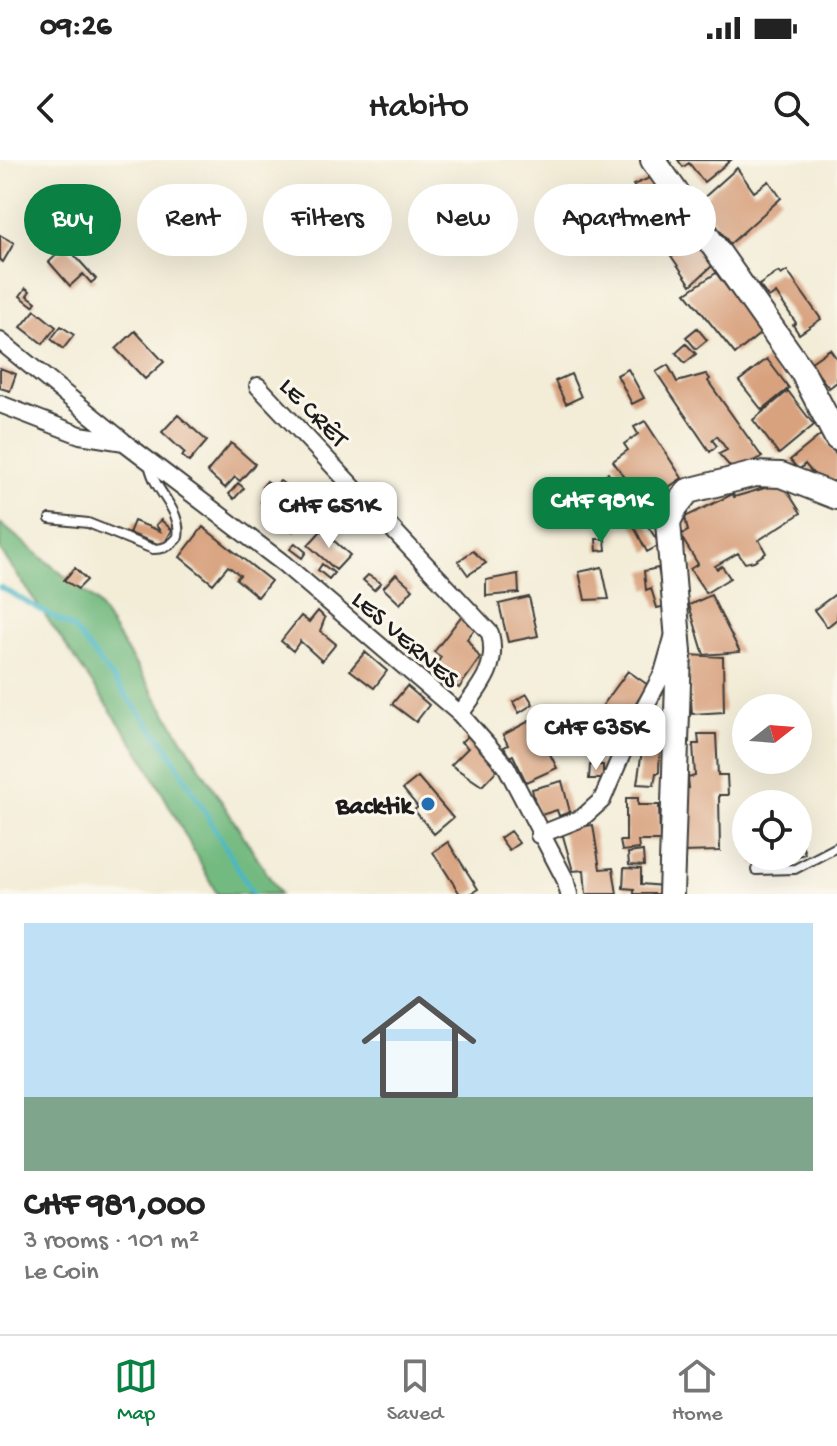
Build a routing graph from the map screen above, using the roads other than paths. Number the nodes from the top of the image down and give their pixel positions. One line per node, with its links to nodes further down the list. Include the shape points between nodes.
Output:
1 (653, 160): 5 (street, via 802,371)
2 (0, 341): 6 (street)
3 (258, 386): 11 (street, LE CRÊT, via 490,633 495,652 487,674)
4 (0, 404): 6 (street, LES VERNES, via 80,435)
5 (837, 438)
6 (124, 442): 7 (street, LES VERNES)
7 (149, 461): 9 (lane, via 150,477 178,519 173,543 153,549 88,523); 11 (street, LES VERNES, via 283,563)
8 (837, 497): 10 (street, via 781,475 732,478 688,491 668,522)
9 (50, 519)
10 (677, 621): 12 (street, via 663,673 602,800 582,818); 16 (street)
11 (460, 714): 12 (street, via 506,766)
12 (539, 835): 15 (street)
13 (837, 847): 14 (lane)
14 (812, 860)
15 (569, 894)
16 (671, 894)

